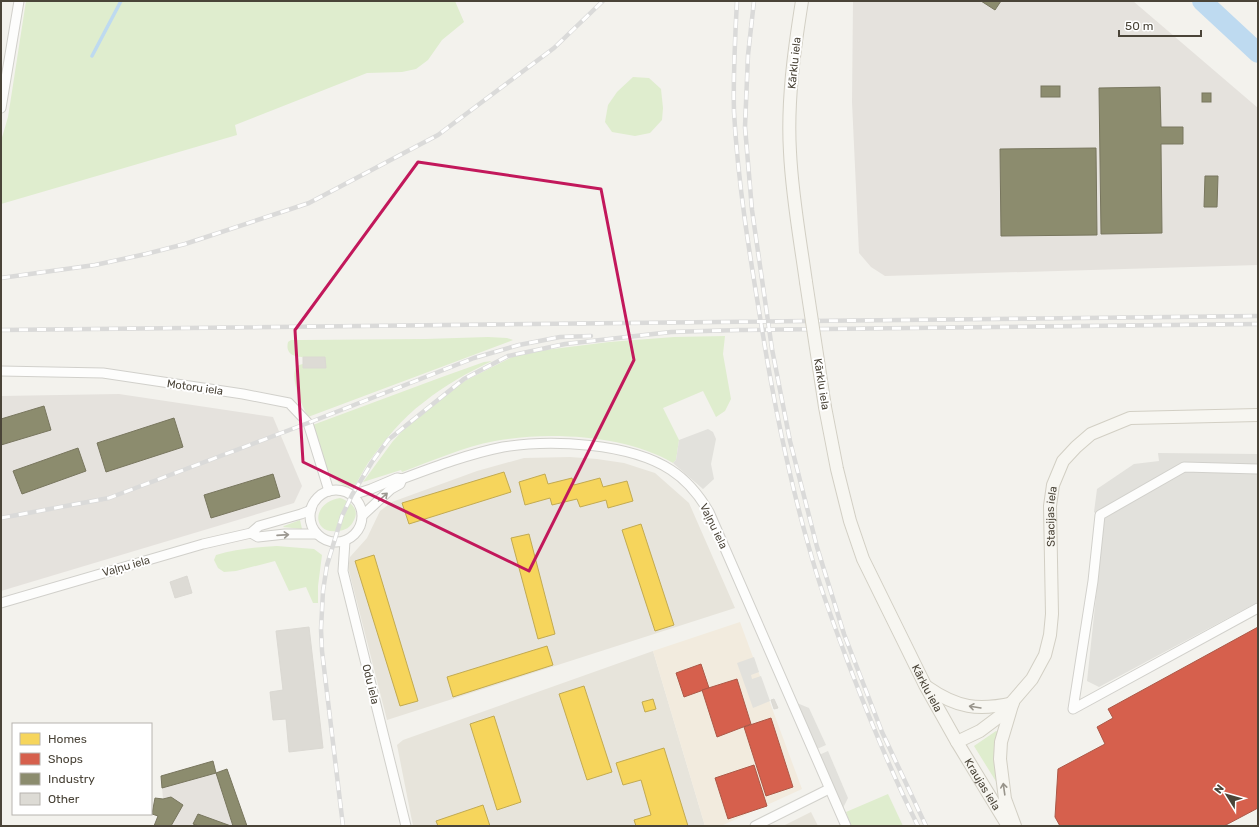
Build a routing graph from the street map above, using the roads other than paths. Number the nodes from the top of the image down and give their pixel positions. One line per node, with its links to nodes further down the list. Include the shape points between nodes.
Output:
1 (19, 1): 3 (street)
2 (802, 1): 17 (street, Kārklu iela, bridge, via 790,98 790,152 796,217 825,407 850,521 864,559)
3 (1, 108)
4 (1, 371): 8 (street, Motoru iela, via 103,373 289,403 308,423)
5 (1258, 415): 18 (street, Stacijas iela, via 1130,418 1091,434 1076,446 1064,461 1053,485 1050,506 1050,635 1045,655 1032,679)
6 (1258, 469): 16 (street, via 1184,467 1100,515 1093,581 1073,709)
7 (402, 479): 9 (street, Vaļņu iela, via 396,478); 11 (street, one-way to 7, via 400,484); 20 (street, Vaļņu iela, via 436,466 503,447 549,444 587,445 616,450 639,455 672,470 696,492 709,512)
8 (329, 491): 9 (street, via 345,491); 10 (street, via 320,495)
9 (352, 495): 11 (street, via 358,500)
10 (311, 510): 12 (street, via 259,526); 13 (street, via 311,522)
11 (363, 515): 14 (street, via 358,531)
12 (251, 533): 13 (street, one-way to 13, via 258,537); 15 (street, Vaļņu iela, via 203,544)
13 (317, 534): 14 (street, via 327,541)
14 (344, 541): 21 (street, Odu iela, via 343,571)
15 (1, 603)
16 (1258, 608)
17 (925, 685): 18 (street, one-way to 17, via 979,708 956,703); 19 (street, Kārklu iela)
18 (1013, 702): 19 (street, Stacijas iela, via 980,731); 25 (street, one-way to 18, via 1005,799 1000,759 1001,742)
19 (957, 742): 24 (street, Kraujas iela)
20 (829, 789): 22 (street); 23 (street, Vaļņu iela)
21 (406, 826)
22 (755, 826)
23 (846, 826)
24 (1008, 826)
25 (1015, 826)

